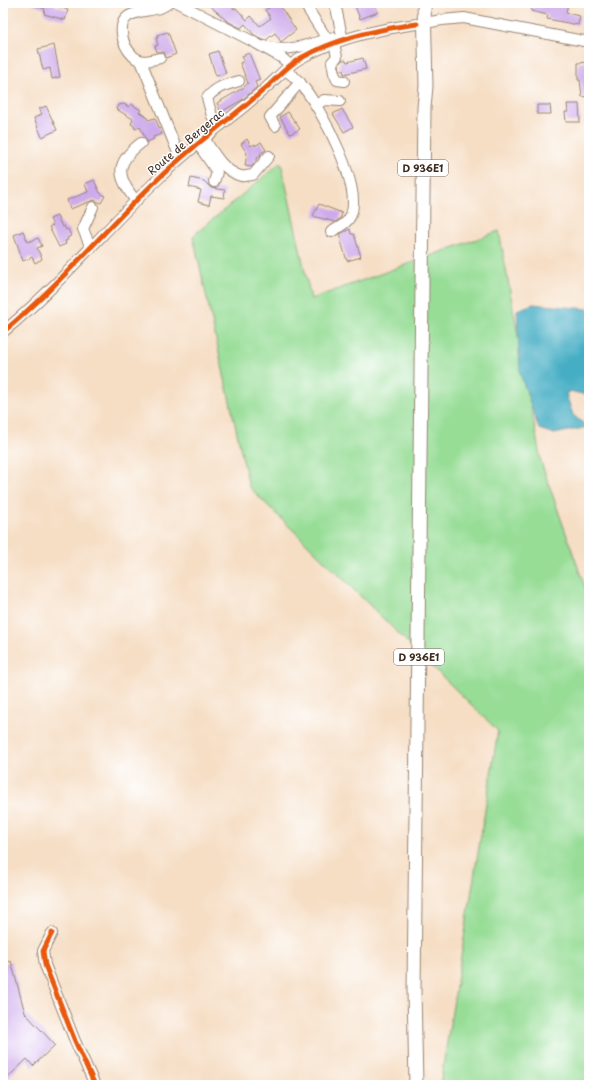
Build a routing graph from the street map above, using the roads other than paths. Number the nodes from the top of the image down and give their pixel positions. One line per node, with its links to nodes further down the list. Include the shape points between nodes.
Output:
1 (168, 3): 13 (street, via 164,7 131,15 124,22 121,30 123,40 128,50)
2 (178, 3): 9 (street)
3 (304, 3): 8 (street)
4 (335, 3): 8 (street)
5 (417, 3): 7 (main road, D 936E1)
6 (424, 3): 7 (main road, D 936E1)
7 (421, 24): 8 (street, Route de Bergerac); 10 (street, Route de Bergerac, via 464,18); 34 (main road, D 936E1, via 418,86 424,108 414,990)
8 (338, 39): 11 (street); 14 (street, Route de Bergerac); 16 (street, via 337,57 332,62 337,80)
9 (252, 42): 11 (street); 14 (street)
10 (589, 42)
11 (276, 48): 14 (street, via 290,53)
12 (160, 58): 13 (street)
13 (141, 61): 25 (street)
14 (291, 65): 17 (street); 20 (street, Route de Bergerac)
15 (239, 81): 20 (street, via 213,90 207,98 212,116)
16 (344, 81)
17 (300, 82): 19 (street); 21 (street, via 270,117)
18 (340, 101): 19 (street, via 324,100)
19 (316, 105): 29 (street, via 342,157 352,192 353,207 349,220)
20 (221, 125): 22 (street, Route de Bergerac)
21 (275, 126)
22 (201, 141): 24 (street, via 217,159 241,176 253,175); 25 (street, Route de Bergerac); 26 (street, via 217,172)
23 (141, 143): 27 (street, via 124,160 121,171 122,180)
24 (270, 156)
25 (180, 158): 27 (street, Route de Bergerac)
26 (214, 182)
27 (136, 201): 30 (street, Route de Bergerac)
28 (93, 207): 30 (street, via 83,229)
29 (331, 232)
30 (91, 248): 31 (street, Route de Bergerac)
31 (3, 332)
32 (52, 933): 33 (street, via 43,951 45,965)
33 (95, 1085)
34 (416, 1085)

